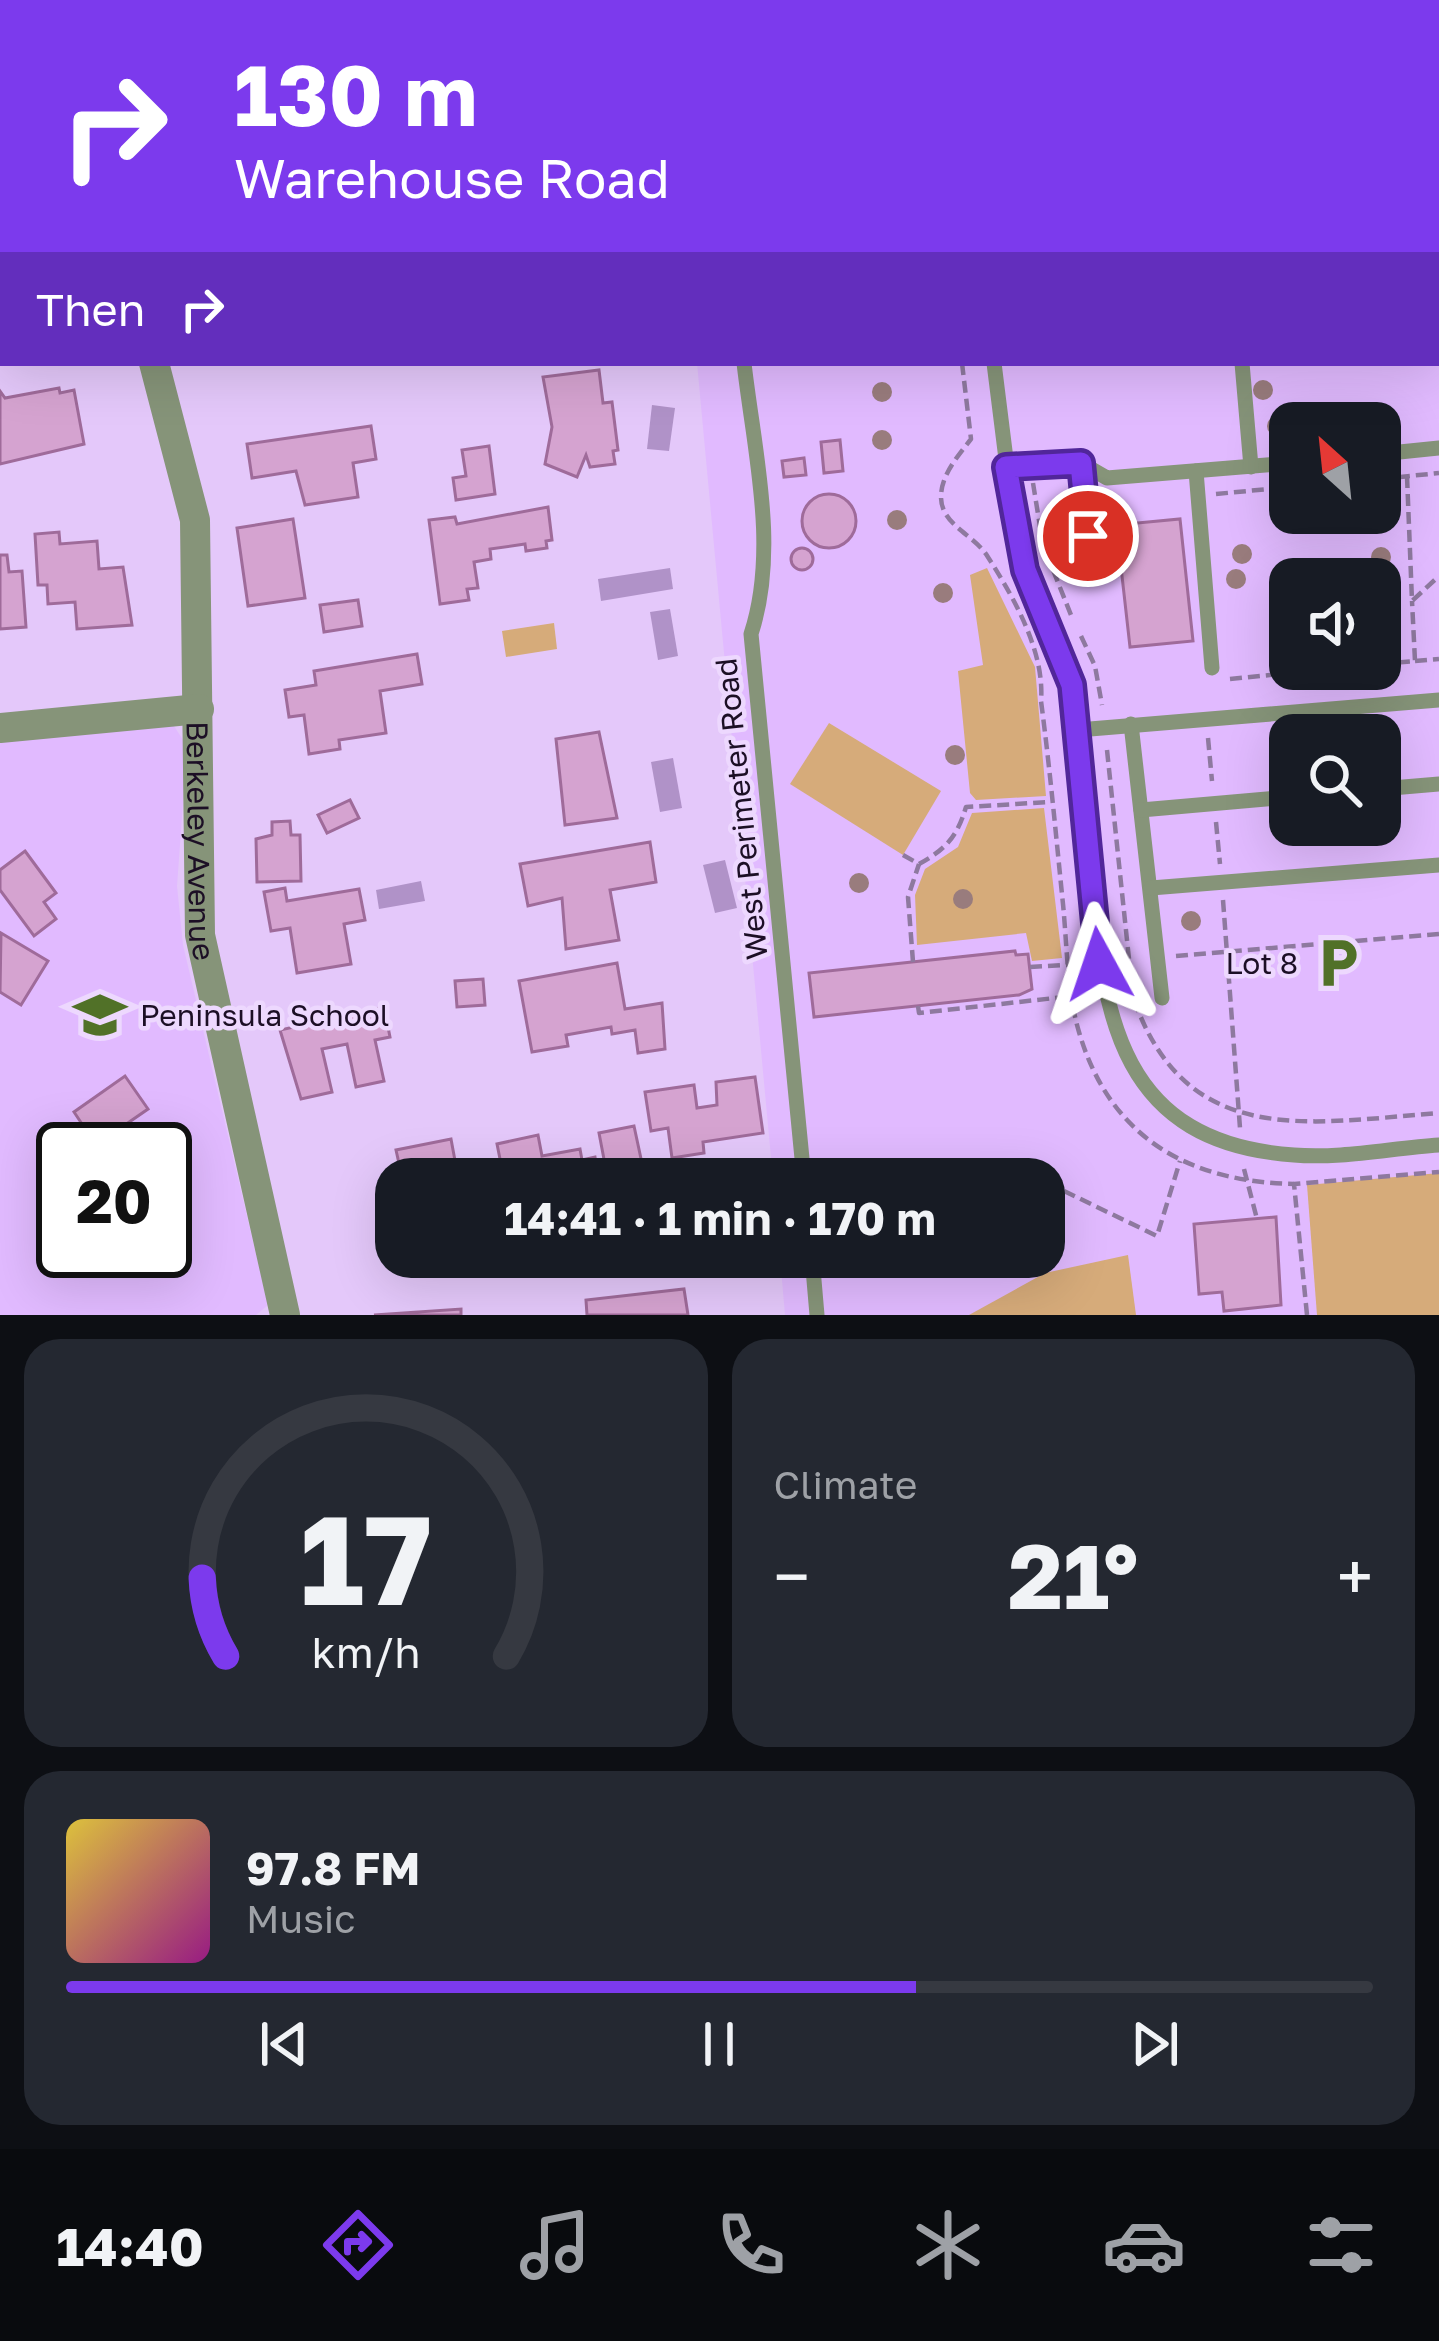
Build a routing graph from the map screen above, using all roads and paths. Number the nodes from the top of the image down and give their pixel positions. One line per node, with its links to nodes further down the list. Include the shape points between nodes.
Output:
1 (155, 366): 28 (street, Berkeley Avenue, via 195,520)
2 (744, 366): 59 (lane, West Perimeter Road, via 765,544 751,634)
3 (962, 366): 37 (path, via 971,440 940,501 985,554 1043,671)
4 (994, 366): 11 (lane)
5 (1242, 366): 12 (lane)
6 (1439, 448): 7 (lane)
7 (1401, 452)
8 (1081, 463): 10 (lane); 13 (lane, via 1107,478); 19 (lane)
9 (1269, 465): 12 (lane)
10 (1030, 466): 11 (lane); 29 (path, via 1043,545 1095,666)
11 (1006, 467): 33 (lane, via 1025,570 1072,685)
12 (1250, 467): 13 (lane)
13 (1196, 471): 18 (lane)
14 (1439, 473): 15 (path)
15 (1407, 476): 16 (path); 21 (path)
16 (1401, 477)
17 (1269, 489): 18 (path)
18 (1199, 496): 26 (lane)
19 (1092, 573)
20 (1439, 576): 21 (path)
21 (1412, 601): 23 (path)
22 (1439, 659): 23 (path)
23 (1415, 661): 24 (path)
24 (1401, 662)
25 (1269, 672): 26 (path)
26 (1219, 674)
27 (1439, 700): 30 (lane)
28 (199, 709): 32 (street); 67 (street, Berkeley Avenue, via 200,935)
29 (1103, 715)
30 (1206, 719): 31 (lane); 38 (path)
31 (1131, 724): 33 (lane); 39 (lane)
32 (0, 728)
33 (1078, 730): 49 (lane)
34 (1439, 784): 35 (lane)
35 (1401, 787)
36 (1269, 799): 38 (lane)
37 (1053, 802): 41 (path, via 966,807 958,835); 50 (path)
38 (1214, 803): 39 (lane); 43 (path)
39 (1141, 810): 44 (lane)
40 (904, 855): 41 (path)
41 (919, 864): 48 (path, via 908,897)
42 (1439, 866): 43 (lane)
43 (1222, 882): 44 (lane); 46 (path)
44 (1151, 888): 47 (lane)
45 (1439, 934): 46 (path)
46 (1226, 953): 47 (path); 56 (path)
47 (1156, 957): 49 (path); 53 (lane)
48 (913, 962)
49 (1099, 964): 50 (path); 58 (lane, via 1109,1017 1141,1083 1197,1130)
50 (1069, 965): 51 (path); 52 (path)
51 (1030, 968)
52 (1073, 997): 54 (path, via 920,1013); 60 (path, via 1098,1082 1136,1130)
53 (1162, 998)
54 (918, 1006)
55 (1439, 1112): 56 (path, via 1324,1122)
56 (1239, 1114): 58 (path)
57 (1439, 1145): 58 (lane, via 1297,1156)
58 (1242, 1147): 62 (path)
59 (802, 1158)
60 (1180, 1160): 62 (path); 64 (path, via 1157,1236)
61 (1439, 1172): 63 (path)
62 (1246, 1184): 63 (path); 65 (path)
63 (1294, 1184): 69 (path)
64 (1065, 1192)
65 (1258, 1219)
66 (814, 1278): 68 (lane)
67 (285, 1315)
68 (818, 1315)
69 (1306, 1315)

